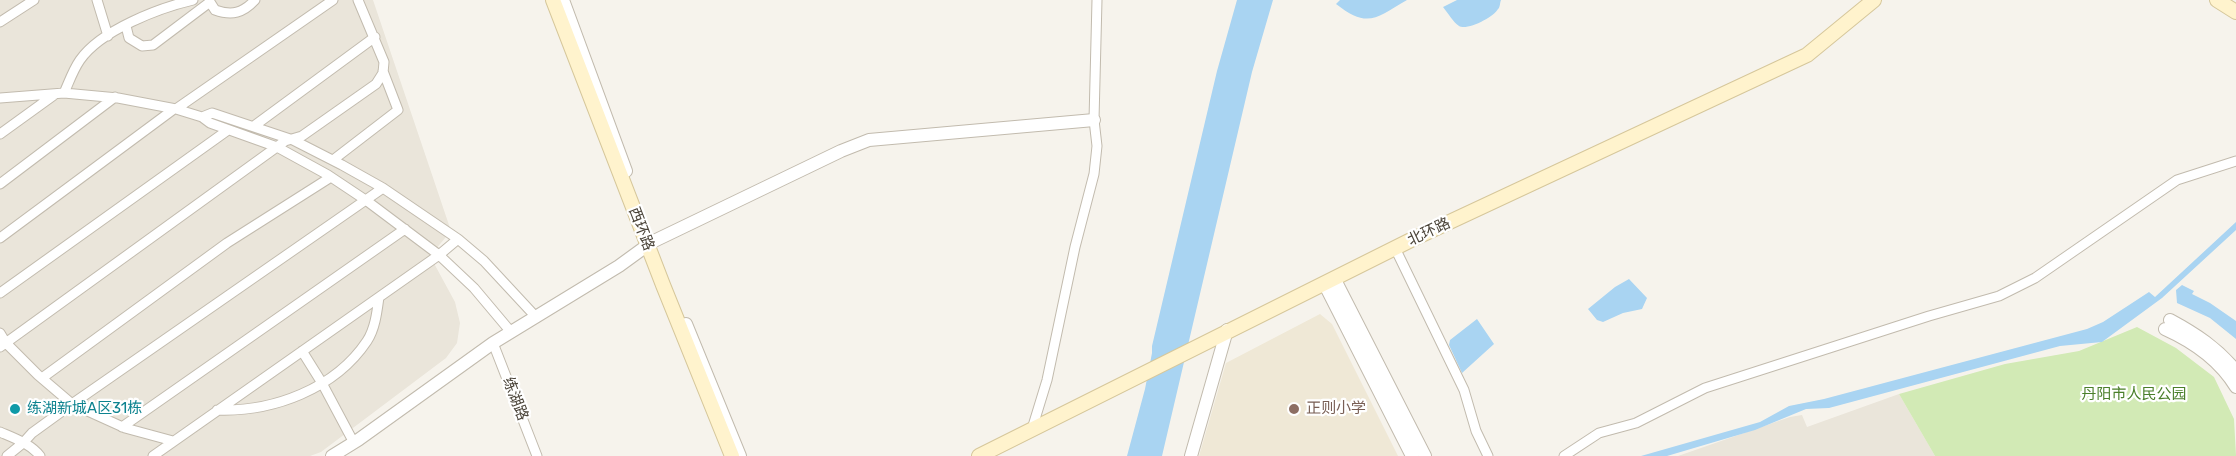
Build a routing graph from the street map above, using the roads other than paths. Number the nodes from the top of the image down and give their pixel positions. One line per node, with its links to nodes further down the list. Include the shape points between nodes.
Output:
1 (34, 0): 15 (street)
2 (97, 0): 17 (street)
3 (193, 0): 16 (street, via 149,12)
4 (255, 0): 16 (street, via 236,14 215,10 210,2 153,45 142,46 129,38)
5 (313, 0): 13 (street)
6 (333, 0): 13 (street)
7 (553, 0): 41 (main road, 西环路)
8 (563, 0): 41 (street, 西环路)
9 (1097, 0): 25 (street)
10 (1874, 0): 42 (main road, 北环路, via 1807,54)
11 (2217, 0): 14 (main road)
12 (359, 1): 18 (street)
13 (319, 9): 23 (street)
14 (2236, 12)
15 (0, 22)
16 (126, 26): 17 (street)
17 (108, 36): 20 (street, via 81,59)
18 (375, 37): 19 (street, via 384,62); 26 (street)
19 (383, 71): 29 (street, via 376,84); 31 (street, via 398,110)
20 (60, 94): 21 (street); 22 (street); 28 (street)
21 (0, 98)
22 (115, 98): 23 (street); 35 (street)
23 (175, 109): 24 (street); 39 (street)
24 (202, 117): 26 (street, via 212,113); 27 (street)
25 (1094, 120): 41 (street, via 869,140); 61 (street, via 1094,174)
26 (254, 126): 29 (street)
27 (228, 130): 30 (street); 45 (street)
28 (0, 134)
29 (293, 140): 30 (street); 31 (street)
30 (277, 147): 34 (street); 52 (street)
31 (333, 160): 33 (street)
32 (2236, 161): 78 (street, via 2177,180 2035,278 1999,296 1706,388 1636,423 1599,433)
33 (342, 165): 34 (street); 36 (street)
34 (329, 176): 37 (street); 55 (street, via 227,243)
35 (0, 184)
36 (383, 189): 37 (street); 40 (street)
37 (367, 201): 38 (street); 58 (street)
38 (405, 229): 43 (street); 60 (street)
39 (0, 238)
40 (458, 239): 43 (street); 47 (street, via 490,265)
41 (650, 244): 47 (street); 71 (main road, 西环路); 72 (street, 西环路)
42 (1395, 248): 44 (main road, 北环路); 77 (street, via 1464,390)
43 (439, 255): 46 (street); 49 (street, via 474,288)
44 (1329, 280): 48 (main road, 北环路); 75 (street); 76 (street)
45 (0, 293)
46 (379, 297): 53 (street); 56 (street, via 368,341)
47 (536, 316): 49 (street)
48 (1227, 330): 61 (main road, 北环路); 74 (street)
49 (511, 332): 51 (street)
50 (0, 333): 52 (street)
51 (493, 343): 65 (street); 70 (street, 练湖路)
52 (3, 345): 55 (street)
53 (302, 351): 56 (street); 59 (street)
54 (2236, 371): 57 (street, via 2201,337 2168,324 2209,355)
55 (42, 378): 58 (street)
56 (322, 383): 59 (street, via 271,405); 65 (street)
57 (2236, 387)
58 (72, 404): 60 (street); 64 (street)
59 (218, 410): 63 (street)
60 (122, 427): 63 (street)
61 (1032, 429): 73 (main road, 北环路)
62 (0, 432): 64 (street)
63 (173, 441): 68 (street)
64 (23, 443): 66 (street); 67 (street)
65 (354, 443): 69 (street)
66 (7, 456)
67 (40, 456)
68 (153, 456)
69 (332, 456)
70 (537, 456)
71 (732, 456)
72 (740, 456)
73 (979, 456)
74 (1191, 456)
75 (1412, 456)
76 (1425, 456)
77 (1488, 456)
78 (1564, 456)

